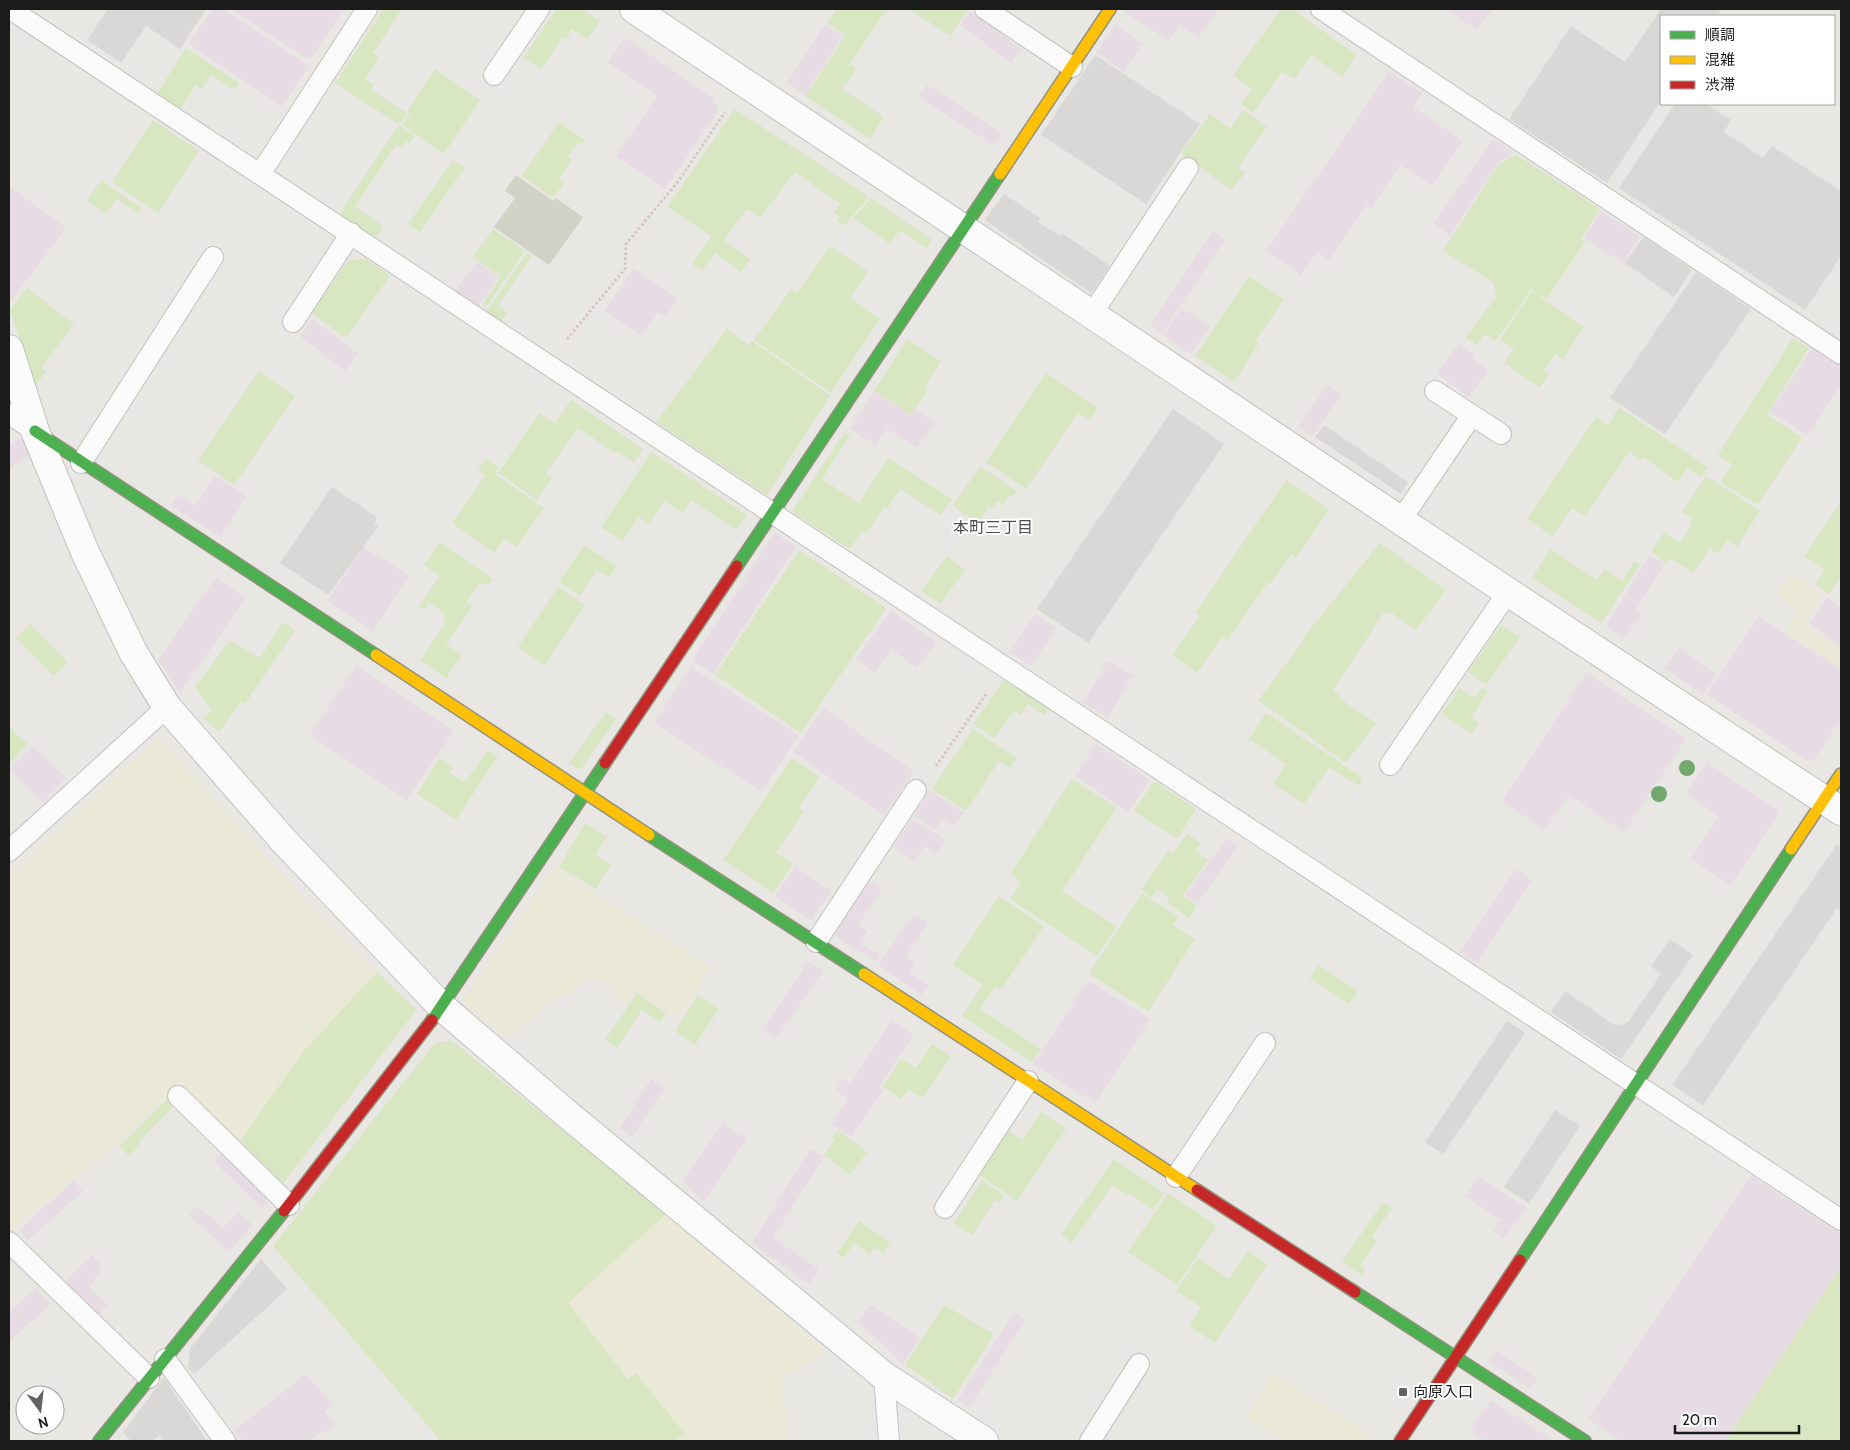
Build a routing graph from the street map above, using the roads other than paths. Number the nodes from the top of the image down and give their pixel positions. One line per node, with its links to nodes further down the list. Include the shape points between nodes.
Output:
1 (10, 9): 13 (lane)
2 (367, 9): 10 (lane)
3 (539, 9): 9 (lane)
4 (634, 9): 12 (street)
5 (985, 9): 8 (lane)
6 (1110, 9): 8 (street)
7 (1321, 9): 18 (lane)
8 (1072, 67): 12 (street)
9 (494, 75)
10 (266, 165)
11 (1188, 168): 15 (lane)
12 (963, 228): 15 (street); 24 (street)
13 (351, 233): 16 (lane); 24 (lane)
14 (213, 257): 23 (lane)
15 (1092, 314): 25 (street)
16 (293, 322)
17 (9, 349): 21 (street)
18 (1841, 354)
19 (1435, 391): 20 (lane)
20 (1472, 415): 22 (lane); 25 (lane)
21 (18, 424): 23 (street); 27 (street, via 133,652)
22 (1501, 434)
23 (81, 463): 31 (street)
24 (772, 514): 31 (street); 38 (lane)
25 (1401, 520): 26 (street)
26 (1508, 592): 28 (lane); 32 (street)
27 (167, 707): 33 (lane); 35 (street, via 283,840)
28 (1390, 765)
29 (1841, 774): 32 (street)
30 (916, 790): 34 (lane)
31 (586, 794): 34 (street); 35 (street)
32 (1833, 805): 38 (street)
33 (9, 851)
34 (816, 942): 37 (street)
35 (442, 1007): 41 (street); 48 (street)
36 (1265, 1043): 40 (lane)
37 (1028, 1081): 40 (street); 42 (lane)
38 (1637, 1085): 43 (lane); 45 (street)
39 (178, 1096): 41 (lane)
40 (1176, 1177): 45 (street)
41 (289, 1205): 46 (street)
42 (945, 1208)
43 (1841, 1220)
44 (9, 1242): 49 (lane)
45 (1456, 1357): 55 (street); 56 (street)
46 (165, 1359): 49 (street); 51 (lane)
47 (1139, 1364): 54 (lane)
48 (884, 1376): 52 (lane); 53 (street)
49 (149, 1378): 50 (street)
50 (99, 1441)
51 (226, 1441)
52 (889, 1441)
53 (984, 1441)
54 (1090, 1441)
55 (1400, 1441)
56 (1586, 1441)

